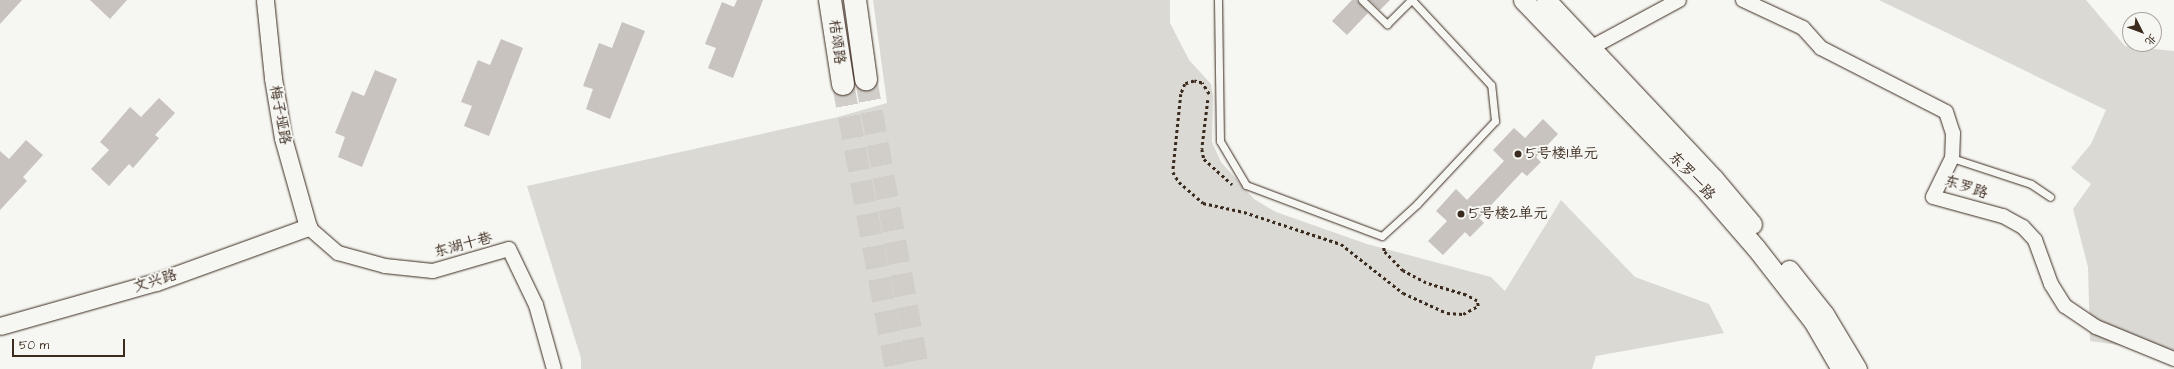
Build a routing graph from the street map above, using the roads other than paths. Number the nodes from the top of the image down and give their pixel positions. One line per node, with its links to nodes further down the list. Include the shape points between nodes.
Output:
1 (266, 0): 16 (street, 梅子垭路, via 273,78 283,138)
2 (830, 0): 13 (main road, 桔颂路)
3 (855, 0): 12 (main road, 桔颂路)
4 (1218, 0): 6 (lane, via 1220,141 1246,185 1382,236 1417,204 1495,121 1490,85)
5 (1362, 0): 6 (lane, via 1387,24)
6 (1412, 0)
7 (1523, 0): 11 (main road, 东罗一路)
8 (1546, 0): 11 (main road, 东罗一路)
9 (1679, 0): 11 (street)
10 (1743, 0): 14 (street, 东罗路, via 1803,28 1821,48 1946,112 1953,133)
11 (1585, 51): 20 (main road, 东罗一路, via 1756,248 1813,321); 21 (main road, 东罗一路, via 1714,179 1824,314)
12 (866, 79)
13 (843, 84)
14 (1952, 158): 15 (lane, via 2031,184); 18 (street, 东罗路, via 1933,198 2003,216 2023,227 2035,240 2051,284 2065,306 2096,327)
15 (2050, 197)
16 (308, 227): 17 (street, 文兴路, via 156,282); 19 (street, 东湖十巷, via 338,253 385,266 433,271 509,249 536,305)
17 (0, 326)
18 (2174, 359)
19 (554, 369)
20 (1842, 369)
21 (1857, 369)

